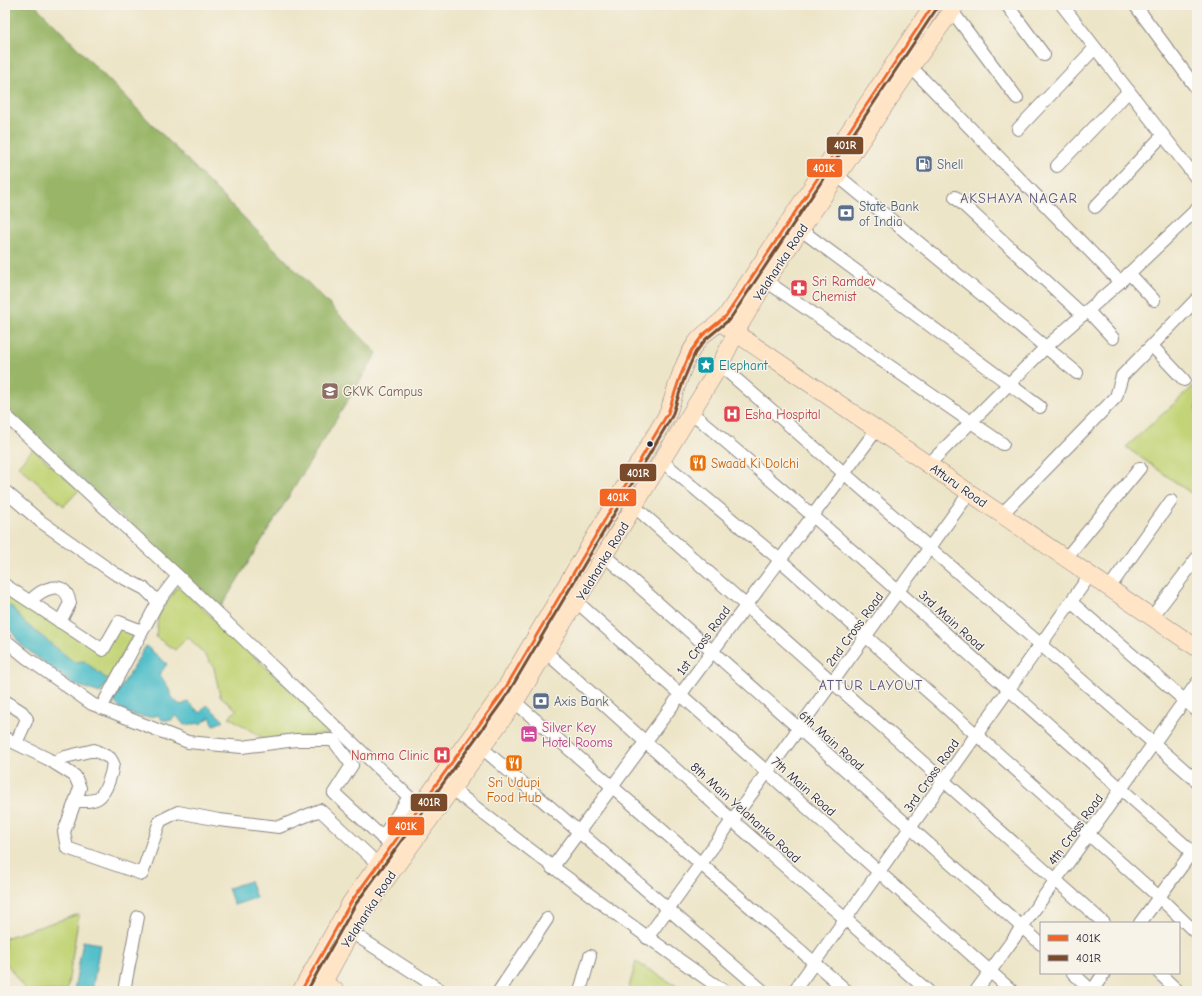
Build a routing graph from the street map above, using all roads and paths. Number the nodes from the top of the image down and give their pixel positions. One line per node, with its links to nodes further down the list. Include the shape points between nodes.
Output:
1 (933, 5): 27 (main road, Yelahanka Road)
2 (1007, 5): 7 (street)
3 (1062, 5): 6 (street)
4 (1135, 5): 9 (street)
5 (954, 8): 8 (main road, Yelahanka Road); 11 (street)
6 (1096, 48): 10 (street); 12 (street)
7 (1044, 55)
8 (912, 67): 15 (main road, Yelahanka Road); 23 (street)
9 (1197, 89)
10 (1129, 91): 13 (street); 14 (street)
11 (1017, 98)
12 (1018, 129)
13 (1163, 135): 16 (street); 18 (street)
14 (1057, 166)
15 (838, 176): 20 (main road, Yelahanka Road); 31 (street)
16 (1197, 179)
17 (955, 197): 26 (street)
18 (1095, 207)
19 (1197, 209): 21 (street)
20 (801, 230): 22 (main road, Yelahanka Road); 35 (street)
21 (1129, 273): 23 (street); 24 (street)
22 (766, 281): 28 (main road, Yelahanka Road); 39 (street)
23 (1120, 282): 26 (street)
24 (1154, 300)
25 (1195, 304): 30 (street)
26 (1085, 313): 29 (street); 31 (street)
27 (720, 323): 28 (main road, Atturu Road); 104 (main road, Yelahanka Road, via 703,334 696,343 675,389 668,413 503,692)
28 (737, 333): 32 (main road, Yelahanka Road); 40 (main road, Atturu Road)
29 (1113, 338)
30 (1152, 346): 34 (street); 50 (street, via 1122,376 1116,397)
31 (1046, 348): 33 (street); 35 (street)
32 (720, 365): 37 (main road, Yelahanka Road); 45 (street)
33 (1076, 373)
34 (1184, 380)
35 (1010, 384): 36 (street); 39 (street)
36 (1040, 407)
37 (690, 412): 42 (main road, Yelahanka Road); 51 (street, 3rd Main Road)
38 (5, 415): 58 (street)
39 (972, 422): 41 (street); 43 (street)
40 (877, 429): 43 (main road, Atturu Road); 45 (street, 1st Cross Road)
41 (1003, 444)
42 (662, 461): 49 (main road, Yelahanka Road); 56 (street)
43 (929, 464): 47 (main road, Atturu Road)
44 (1140, 468): 54 (street)
45 (844, 473): 51 (street, 1st Cross Road); 52 (street)
46 (5, 491): 63 (street, via 40,521 114,573 145,589)
47 (970, 492): 50 (main road, Atturu Road); 52 (street, 2nd Cross Road)
48 (1171, 501): 60 (street)
49 (635, 507): 53 (main road, Yelahanka Road); 66 (street)
50 (1002, 514): 54 (main road, Atturu Road)
51 (813, 516): 56 (street, 1st Cross Road); 61 (street, 3rd Main Road)
52 (930, 548): 61 (street, 2nd Cross Road); 73 (street)
53 (605, 556): 64 (main road, Yelahanka Road); 74 (street, 6th Main Road)
54 (1066, 558): 57 (main road, Atturu Road)
55 (1197, 558): 67 (street)
56 (780, 560): 66 (street, 1st Cross Road); 70 (street)
57 (1090, 575): 60 (main road, Atturu Road); 65 (street, 3rd Cross Road)
58 (178, 576): 63 (street); 104 (street, via 409,797)
59 (5, 585): 62 (street)
60 (1109, 588): 67 (main road, Atturu Road)
61 (898, 591): 70 (street, 2nd Cross Road); 78 (street, 3rd Main Road)
62 (30, 601): 68 (street); 68 (street, via 44,589 60,588 66,593 70,603)
63 (158, 602): 69 (street)
64 (577, 602): 75 (main road, Yelahanka Road); 79 (street, 7th Main Road)
65 (1071, 602): 73 (street, 3rd Cross Road); 80 (street)
66 (746, 606): 74 (street, 1st Cross Road); 76 (street)
67 (1152, 617): 72 (main road, Atturu Road)
68 (60, 622): 69 (street, via 103,650 119,622)
69 (142, 631): 83 (street)
70 (866, 637): 76 (street, 2nd Cross Road); 86 (street)
71 (5, 640): 83 (street, via 32,662)
72 (1195, 642)
73 (1041, 644): 78 (street, 3rd Cross Road); 90 (street)
74 (712, 652): 79 (street, 1st Cross Road); 85 (street, 6th Main Road)
75 (547, 653): 82 (main road, Yelahanka Road); 88 (street, 8th Main Yelahanka Road)
76 (832, 683): 85 (street, 2nd Cross Road); 94 (street)
77 (1197, 683): 80 (street, 4th Cross Road)
78 (1008, 689): 86 (street, 3rd Cross Road); 98 (street, 3rd Main Road)
79 (680, 695): 88 (street, 1st Cross Road); 93 (street, 7th Main Road)
80 (1185, 700): 84 (street); 90 (street, 4th Cross Road)
81 (5, 702): 89 (street, via 22,712 27,719)
82 (515, 702): 91 (main road, Yelahanka Road); 96 (street)
83 (101, 708): 104 (street, via 188,742 242,747 296,740 333,740 352,765 334,793)
84 (1197, 711)
85 (799, 729): 93 (street, 2nd Cross Road); 101 (street, 6th Main Road)
86 (976, 735): 94 (street, 3rd Cross Road); 103 (street)
87 (5, 738): 89 (street)
88 (646, 741): 96 (street, 1st Cross Road); 100 (street, 8th Main Yelahanka Road)
89 (16, 743): 92 (street)
90 (1154, 743): 95 (street); 98 (street, 4th Cross Road)
91 (482, 748): 97 (main road, Yelahanka Road); 102 (street)
92 (56, 764): 99 (street, via 75,776 80,788); 99 (street, via 65,757 94,750 113,762 108,784 100,798)
93 (767, 773): 100 (street, 2nd Cross Road); 109 (street, 7th Main Road)
94 (944, 781): 101 (street, 3rd Cross Road); 110 (street)
95 (1197, 781)
96 (613, 787): 102 (street, 1st Cross Road); 106 (street)
97 (452, 789): 108 (street); 119 (main road, Yelahanka Road)
98 (1121, 789): 103 (street, 4th Cross Road); 105 (street, 3rd Main Road)
99 (76, 801): 107 (street, via 64,832 66,848 142,874 160,821 178,812 279,827 320,810)
100 (733, 821): 106 (street, 2nd Cross Road); 114 (street, 8th Main Yelahanka Road)
101 (910, 828): 109 (street, 3rd Cross Road); 118 (street, 6th Main Road)
102 (579, 832): 108 (street, 1st Cross Road); 112 (street)
103 (1088, 834): 110 (street, 4th Cross Road); 111 (street)
104 (387, 842): 107 (main road, Yelahanka Road)
105 (1195, 854): 111 (street)
106 (702, 864): 112 (street, 2nd Cross Road); 124 (street)
107 (378, 865): 129 (main road, Yelahanka Road, via 351,902)
108 (552, 868): 121 (street)
109 (879, 872): 114 (street, 3rd Cross Road); 125 (street, 7th Main Road)
110 (1055, 880): 116 (street); 118 (street, 4th Cross Road)
111 (1159, 897): 117 (street); 120 (street)
112 (669, 910): 121 (street, 2nd Cross Road); 136 (street)
113 (138, 917): 130 (street)
114 (846, 918): 124 (street, 3rd Cross Road); 139 (street, 8th Main Yelahanka Road)
115 (547, 919): 133 (street)
116 (1103, 922)
117 (1141, 922)
118 (1022, 927): 122 (street, 6th Main Road); 125 (street, 4th Cross Road)
119 (351, 932): 129 (main road, Yelahanka Road); 132 (street)
120 (1197, 934)
121 (647, 938): 135 (street)
122 (1040, 943)
123 (590, 956): 134 (street)
124 (814, 963): 137 (street, 3rd Cross Road); 138 (street)
125 (990, 971): 140 (street, 4th Cross Road); 141 (street, 7th Main Road)
126 (1073, 974): 142 (street)
127 (1103, 974): 142 (street)
128 (1160, 974): 143 (street)
129 (323, 985): 131 (main road, Yelahanka Road)
130 (124, 991)
131 (301, 991)
132 (442, 991)
133 (499, 991)
134 (580, 991)
135 (724, 991)
136 (763, 991)
137 (794, 991)
138 (847, 991)
139 (928, 991)
140 (976, 991)
141 (1012, 991)
142 (1092, 991)
143 (1178, 991)

